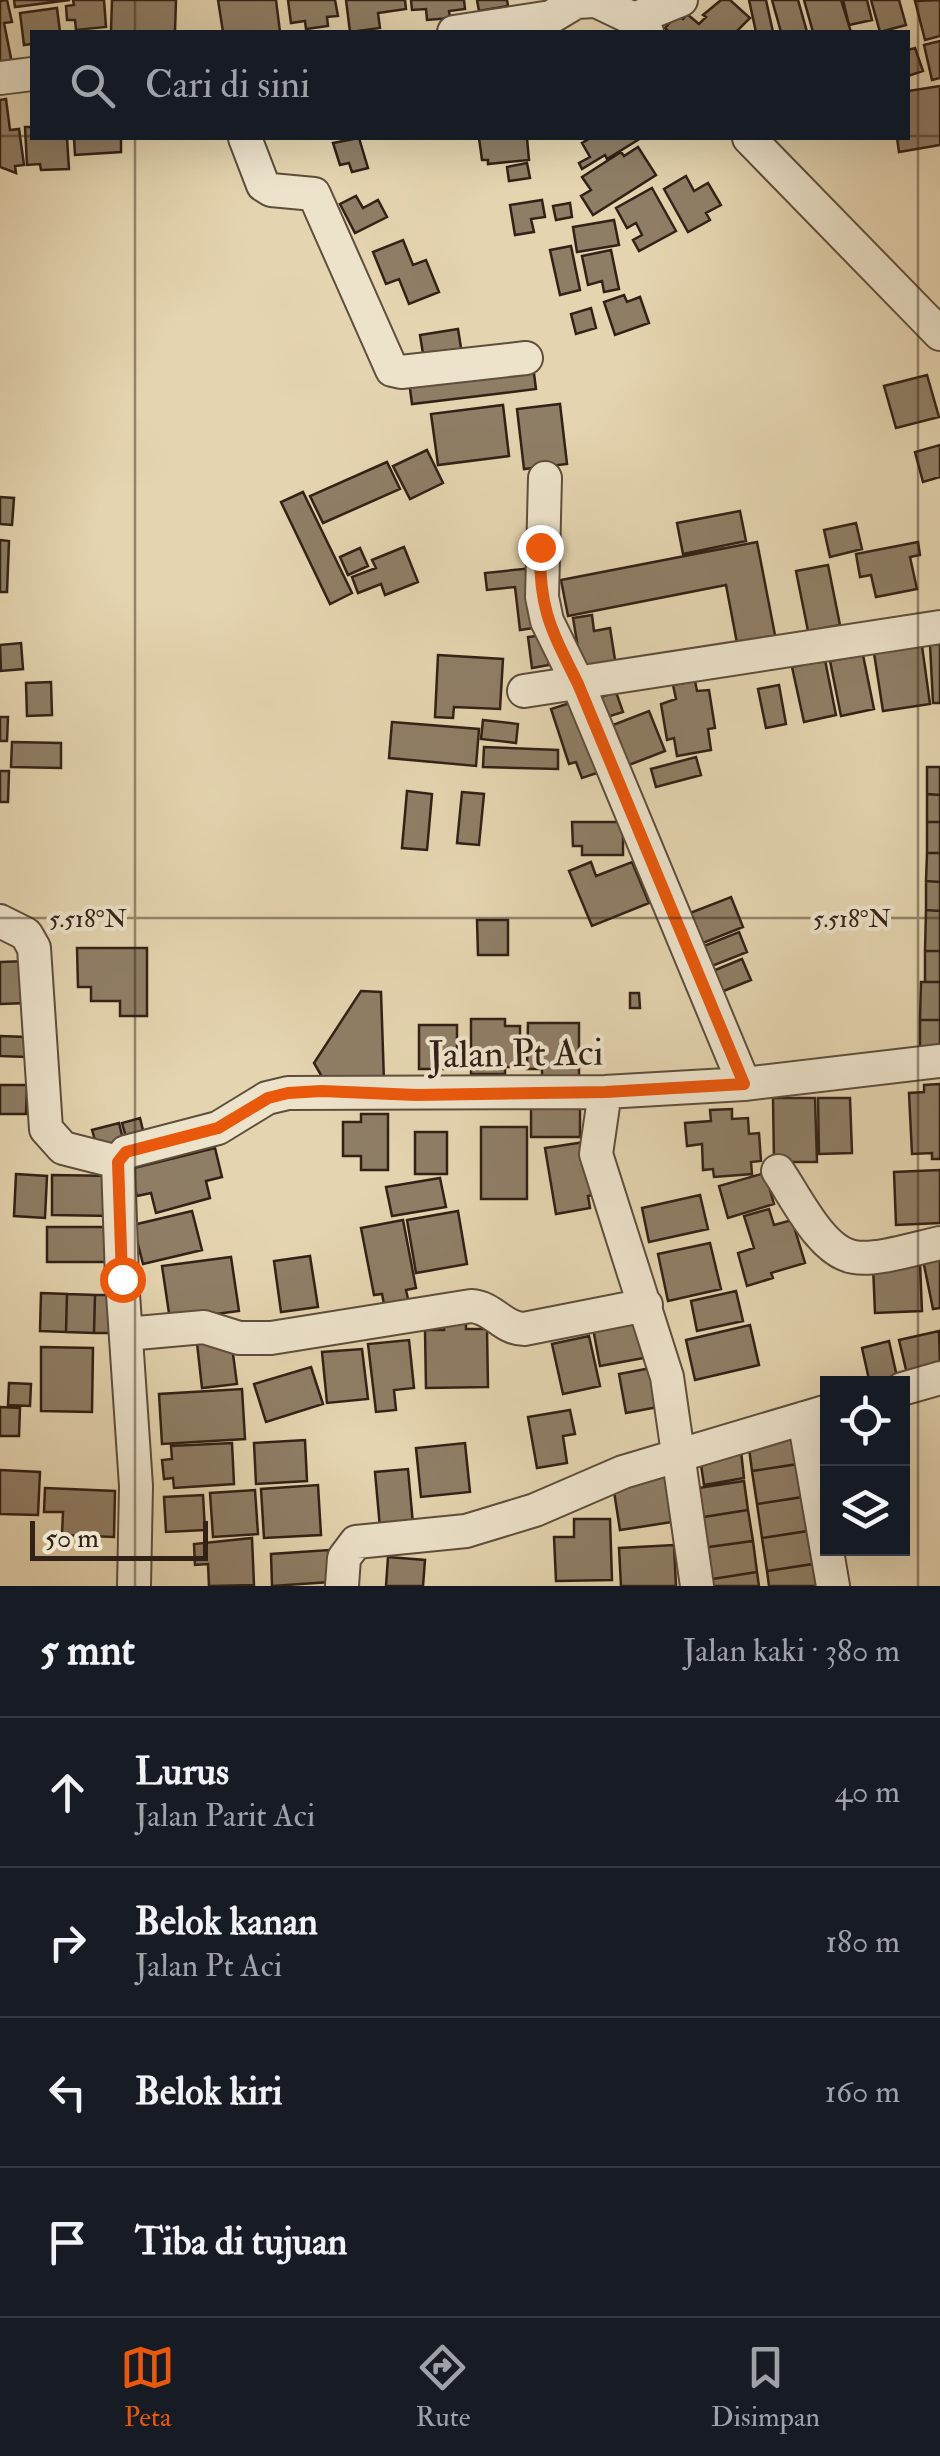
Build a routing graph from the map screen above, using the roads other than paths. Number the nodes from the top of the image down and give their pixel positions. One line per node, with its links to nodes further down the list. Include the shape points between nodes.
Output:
1 (681, 0): 3 (street)
2 (579, 5): 3 (street); 4 (street)
3 (641, 26)
4 (463, 30)
5 (30, 74): 6 (street)
6 (0, 78)
7 (246, 140): 10 (street, via 266,188 314,194 392,370)
8 (752, 140): 9 (street)
9 (940, 334)
10 (526, 358)
11 (545, 478): 13 (street, via 542,597)
12 (940, 627): 13 (street)
13 (578, 684): 14 (street); 17 (street)
14 (524, 691)
15 (0, 921): 19 (street, via 26,934 34,948 46,1129 62,1148)
16 (940, 1061): 17 (street, Jalan Pt Aci)
17 (744, 1084): 18 (street, Jalan Pt Aci)
18 (605, 1092): 19 (street, Jalan Pt Aci, via 288,1093 218,1128 126,1152); 22 (street, via 596,1154)
19 (118, 1166): 23 (street)
20 (778, 1171): 21 (street, via 826,1242 842,1253 856,1258)
21 (940, 1244)
22 (646, 1305): 23 (street, via 524,1329 472,1306 271,1338 204,1328); 27 (street, via 667,1377)
23 (126, 1334): 28 (street, via 136,1486)
24 (940, 1378): 25 (street)
25 (910, 1387)
26 (816, 1415): 27 (street); 31 (street)
27 (676, 1456): 29 (street, via 466,1531 356,1542 344,1558); 30 (street)
28 (134, 1586)
29 (342, 1586)
30 (697, 1586)
31 (833, 1586)

